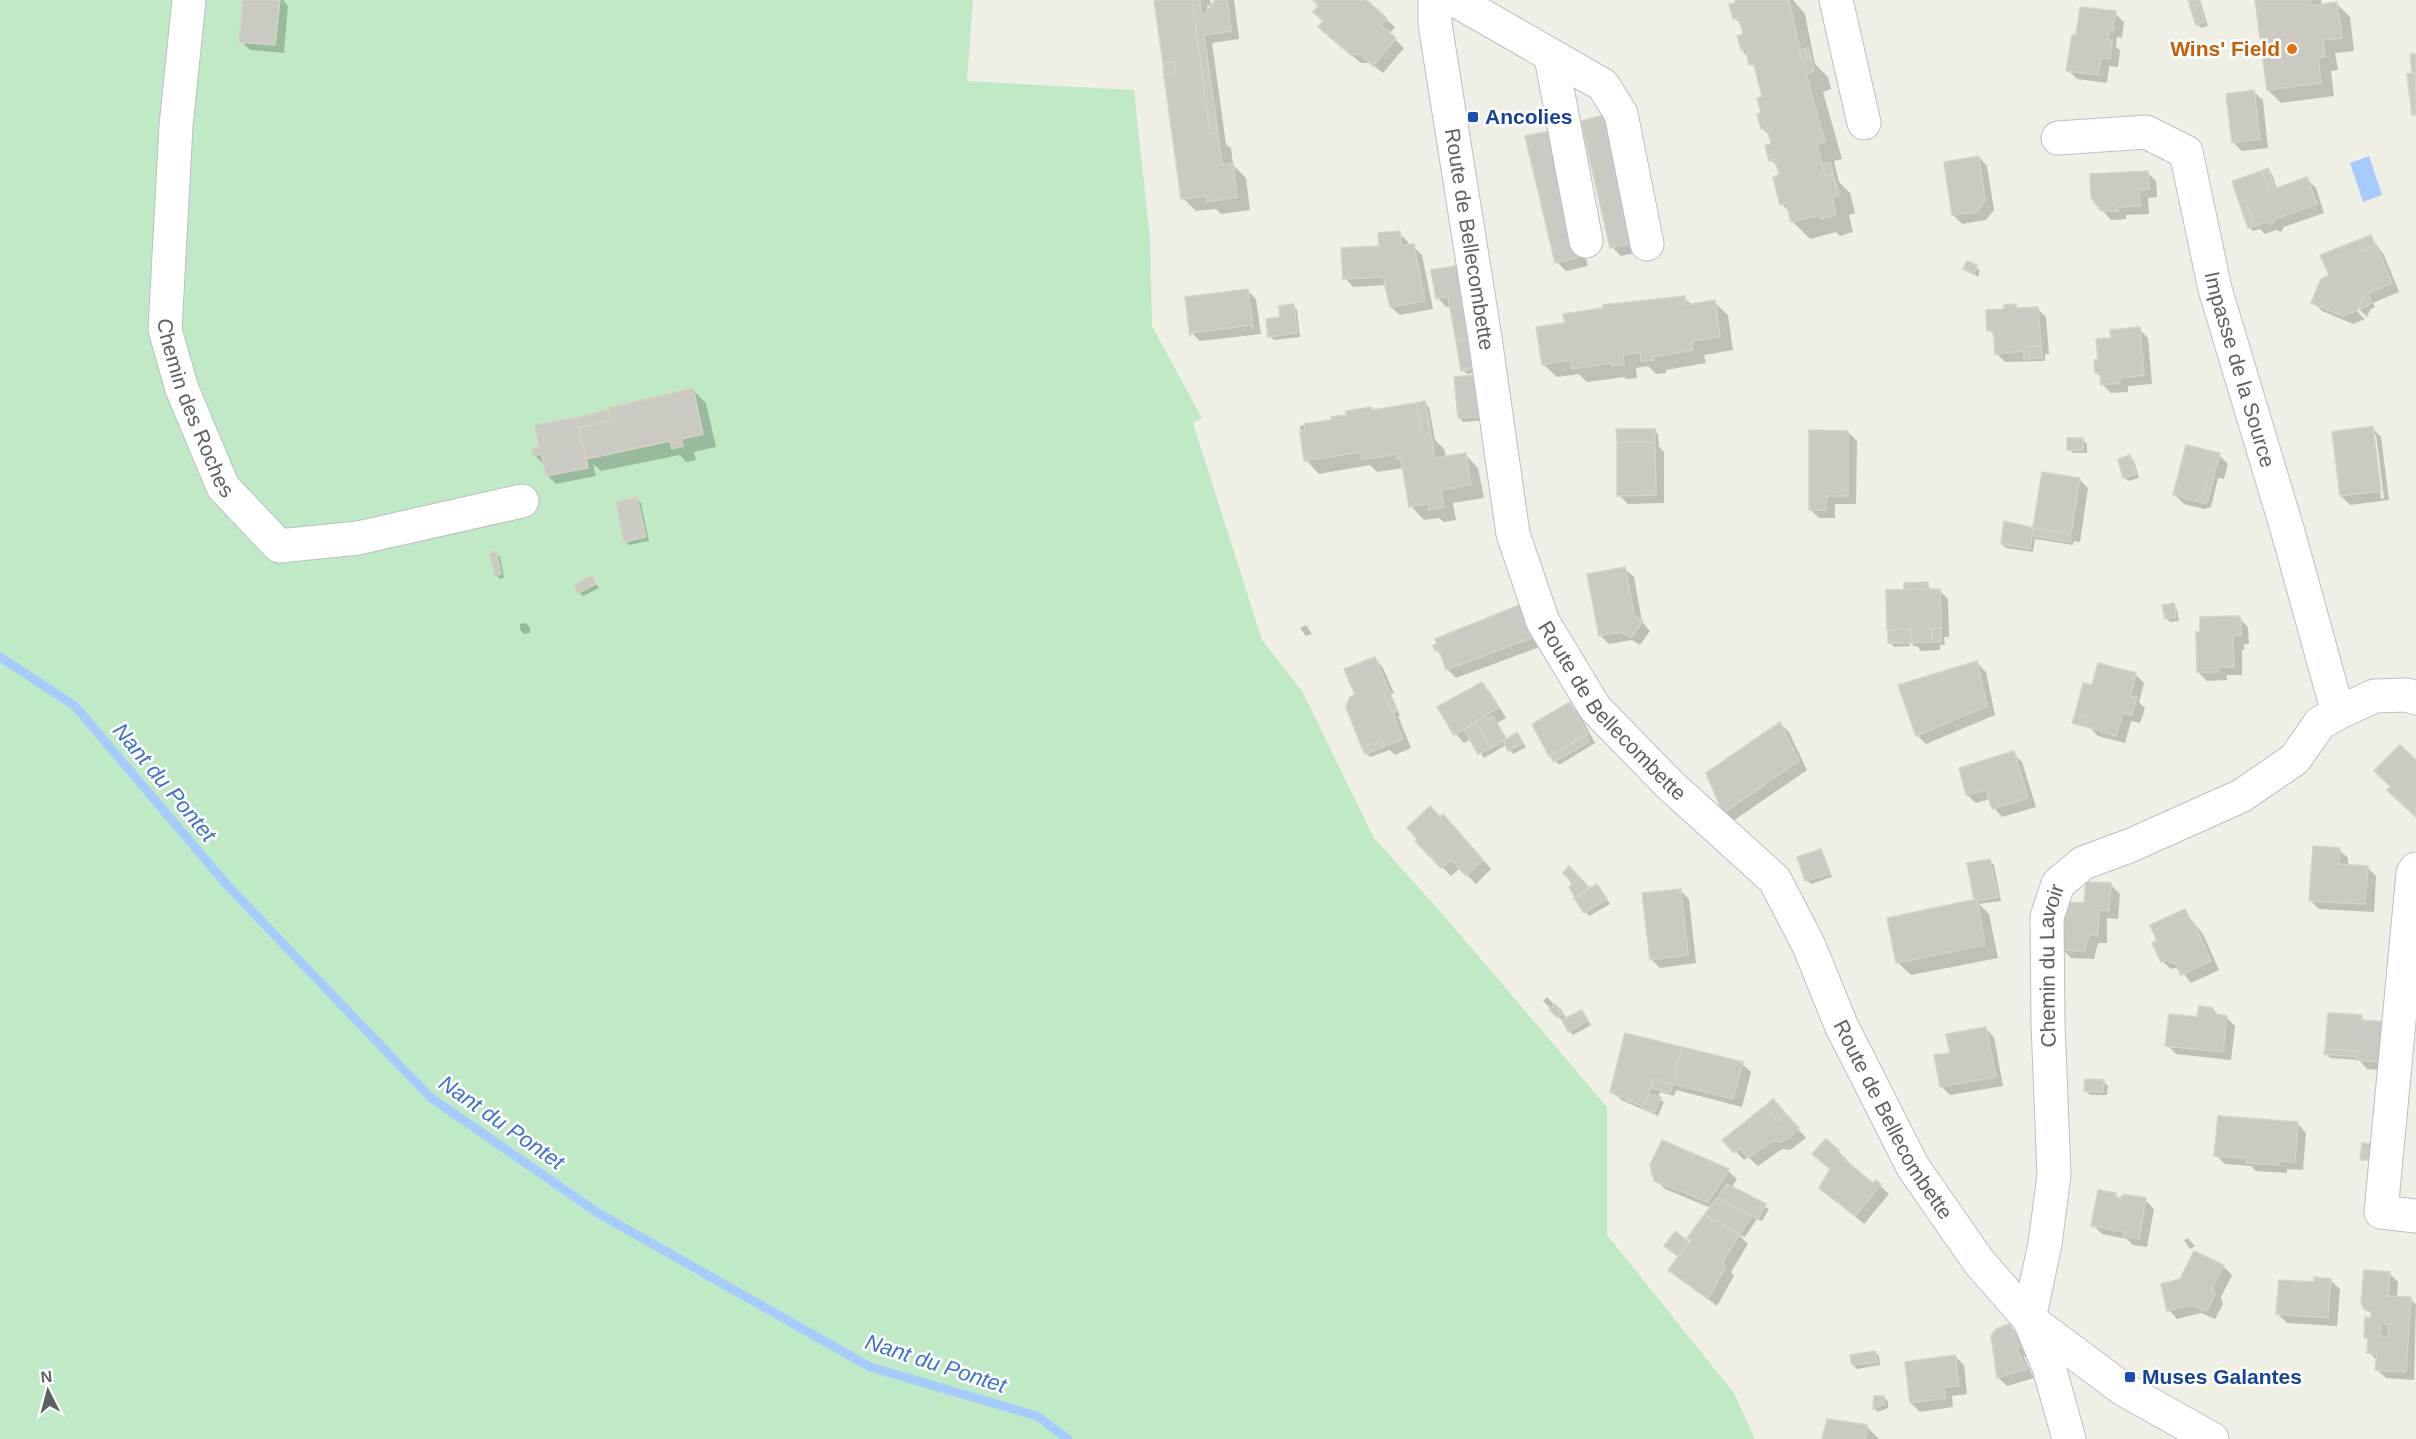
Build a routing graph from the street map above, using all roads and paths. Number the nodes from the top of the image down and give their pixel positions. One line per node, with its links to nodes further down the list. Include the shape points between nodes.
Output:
1 (189, 0): 10 (street, Chemin des Roches, via 176,126 165,330 182,389 223,487 279,546 358,538)
2 (1435, 0): 15 (street, Route de Bellecombette, via 1435,24 1513,534 1543,622 1595,708 1670,785 1775,880 1809,946 1841,1025 1913,1167 1979,1262)
3 (1455, 0): 5 (street)
4 (1836, 0): 6 (street)
5 (1551, 57): 8 (street); 9 (street, via 1603,85 1621,114)
6 (1864, 123)
7 (2058, 138): 12 (street, Impasse de la Source, via 2146,132 2186,152 2215,289)
8 (1586, 241)
9 (1647, 244)
10 (522, 501)
11 (2416, 698): 12 (street, Chemin du Lavoir, via 2374,696)
12 (2338, 713): 15 (street, Chemin du Lavoir, via 2320,723 2295,759 2241,796 2083,863 2058,884 2047,917 2055,1175)
13 (2416, 869): 14 (street, via 2412,873 2381,1212)
14 (2416, 1216)
15 (2029, 1319): 16 (street, Route de Bellecombette, via 2049,1366); 17 (street, Route de Bellecombette, via 2123,1389)
16 (2069, 1439)
17 (2212, 1439)

